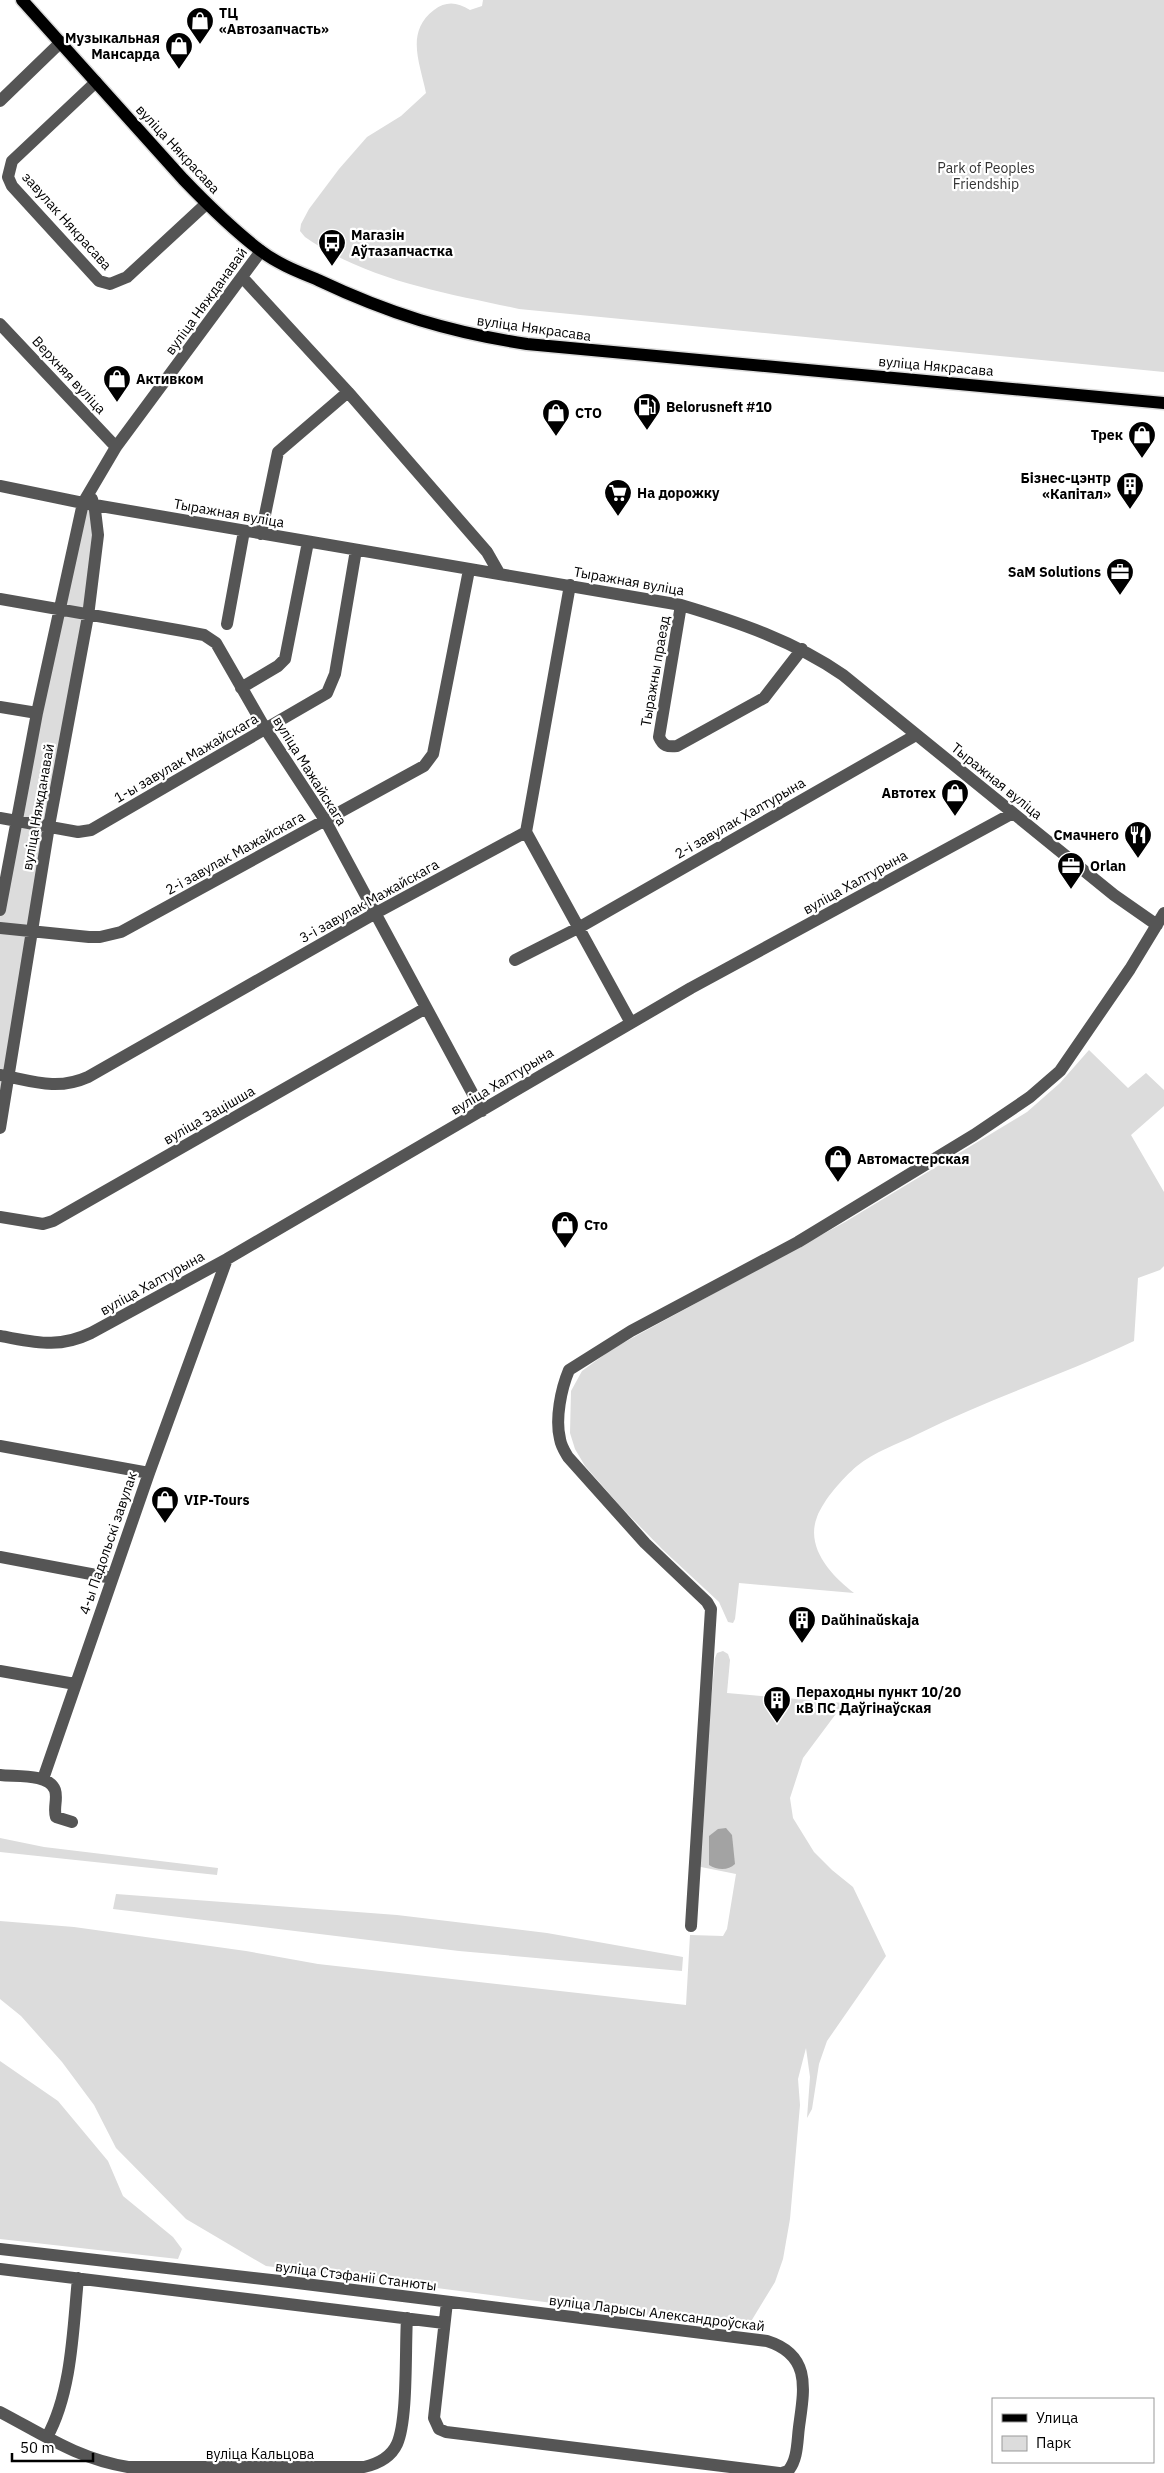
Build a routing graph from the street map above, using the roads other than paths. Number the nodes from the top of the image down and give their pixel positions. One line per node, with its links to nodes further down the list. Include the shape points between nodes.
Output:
1 (22, 0): 2 (main road, вуліца Някрасава)
2 (61, 42): 3 (main road, вуліца Някрасава); 4 (street)
3 (96, 82): 5 (main road, вуліца Някрасава); 5 (street, завулак Някрасава, via 12,160 8,177 12,186 99,281 110,284 127,277)
4 (0, 101)
5 (206, 204): 6 (main road, вуліца Някрасава)
6 (261, 251): 7 (street, вуліца Няжданавай); 10 (main road, вуліца Някрасава, via 374,306 430,325 486,338 577,350)
7 (242, 277): 9 (street); 11 (street, вуліца Няжданавай)
8 (2, 330): 11 (street, Верхняя вуліца)
9 (348, 392): 15 (street, via 278,452); 19 (street, via 487,552)
10 (1164, 403)
11 (116, 447): 13 (street, вуліца Няжданавай)
12 (0, 486): 13 (street, Тыражная вуліца)
13 (89, 500): 14 (street, Тыражная вуліца); 23 (street, вуліца Няжданавай); 24 (street, вуліца Няжданавай, via 98,535)
14 (244, 531): 15 (street, Тыражная вуліца); 25 (street)
15 (261, 534): 16 (street, Тыражная вуліца)
16 (308, 542): 17 (street, Тыражная вуліца); 27 (street, via 285,659)
17 (356, 550): 18 (street, Тыражная вуліца); 30 (street, 1-ы завулак Мажайскага, via 332,684 327,693)
18 (469, 570): 19 (street, Тыражная вуліца); 34 (street, 2-і завулак Мажайскага, via 433,754 424,766)
19 (499, 574): 20 (street, Тыражная вуліца)
20 (570, 585): 22 (street, Тыражная вуліца); 37 (street)
21 (0, 599): 23 (street, вуліца Мажайскага)
22 (681, 605): 26 (street, Тыражная вуліца); 26 (street, Тыражны праезд, via 659,737 668,747 677,746 764,698)
23 (59, 611): 24 (street, вуліца Мажайскага); 29 (street, вуліца Няжданавай)
24 (88, 616): 27 (street, вуліца Мажайскага, via 204,635 216,643); 36 (street, вуліца Няжданавай)
25 (227, 624)
26 (802, 649): 31 (street, Тыражная вуліца, via 843,675)
27 (241, 688): 30 (street, вуліца Мажайскага)
28 (0, 707): 29 (street)
29 (38, 713): 35 (street, вуліца Няжданавай)
30 (266, 730): 34 (street, вуліца Мажайскага); 36 (street, 1-ы завулак Мажайскага, via 91,830 78,832)
31 (916, 735): 32 (street, Тыражная вуліца); 42 (street, 2-і завулак Халтурына)
32 (1013, 813): 41 (street, Тыражная вуліца, via 1114,895); 47 (street, вуліца Халтурына)
33 (0, 818): 35 (street, 1-ы завулак Мажайскага)
34 (325, 820): 40 (street, вуліца Мажайскага); 44 (street, 2-і завулак Мажайскага, via 122,932 100,938)
35 (16, 821): 36 (street, 1-ы завулак Мажайскага); 38 (street, вуліца Няжданавай)
36 (49, 826): 44 (street, вуліца Няжданавай)
37 (526, 832): 40 (street, 3-і завулак Мажайскага); 42 (street)
38 (0, 910)
39 (1164, 913): 41 (street)
40 (374, 914): 46 (street, вуліца Мажайскага); 48 (street, 3-і завулак Мажайскага, via 75,1083 53,1085)
41 (1157, 925): 63 (street, via 1060,1071 1030,1097 798,1242 631,1331 569,1370 558,1422 560,1440 568,1457 645,1543 712,1609)
42 (580, 927): 45 (street, 2-і завулак Халтурына); 47 (street)
43 (0, 928): 44 (street, 2-і завулак Мажайскага)
44 (32, 933): 48 (street, вуліца Няжданавай)
45 (515, 960)
46 (426, 1008): 49 (street, вуліца Мажайскага); 51 (street, вуліца Зацішша, via 53,1221 43,1224)
47 (631, 1023): 49 (street, вуліца Халтурына)
48 (5, 1076): 50 (street, вуліца Няжданавай)
49 (482, 1111): 52 (street, вуліца Халтурына)
50 (0, 1128)
51 (0, 1217)
52 (227, 1259): 53 (street, вуліца Халтурына, via 77,1340 44,1344); 55 (street, 4-ы Падольскі завулак)
53 (0, 1336)
54 (0, 1446): 55 (street)
55 (149, 1473): 57 (street, 4-ы Падольскі завулак)
56 (0, 1557): 57 (street)
57 (112, 1578): 59 (street, 4-ы Падольскі завулак)
58 (0, 1671): 59 (street)
59 (75, 1684): 61 (street, 4-ы Падольскі завулак)
60 (0, 1775): 61 (street)
61 (43, 1779): 62 (street, via 55,1790 56,1817)
62 (72, 1822)
63 (691, 1926)
64 (0, 2250): 67 (street, вуліца Стэфаніі Станюты)
65 (0, 2268): 66 (street)
66 (78, 2278): 68 (street); 71 (street, via 71,2353 61,2400)
67 (447, 2302): 69 (street, вуліца Стэфаніі Станюты); 72 (street, вуліца Ларысы Александроўскай, via 753,2339 781,2346 800,2366 804,2386 795,2458 788,2471)
68 (407, 2318): 69 (street); 71 (street, вуліца Кальцова, via 400,2434 390,2453 373,2465 348,2469 128,2468 77,2454)
69 (444, 2323): 72 (street, вуліца Стэфаніі Станюты, via 434,2418 439,2429)
70 (0, 2412): 71 (street, вуліца Кальцова)
71 (47, 2437)
72 (781, 2473)

